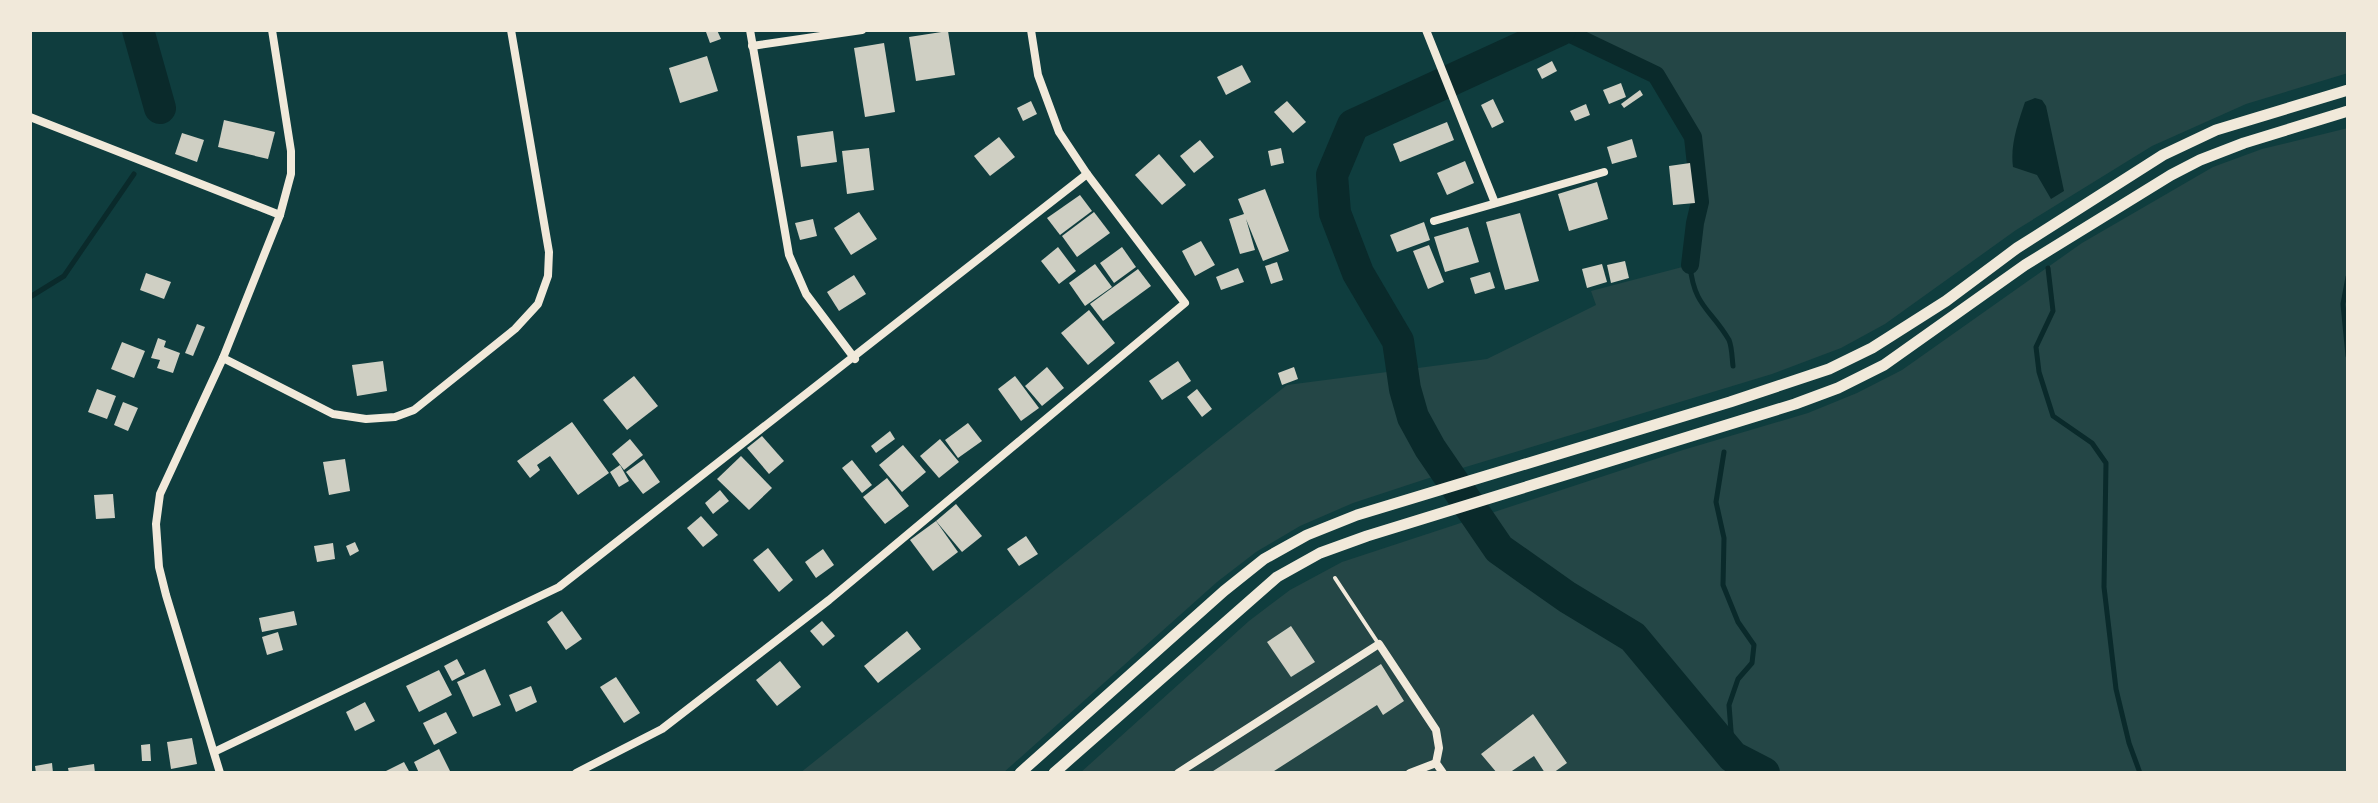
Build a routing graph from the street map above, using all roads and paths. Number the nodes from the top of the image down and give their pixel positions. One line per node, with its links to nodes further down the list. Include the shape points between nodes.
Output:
1 (272, 30): 14 (street, via 291,151)
2 (511, 30): 16 (street, via 549,252 538,304 515,329 414,410 395,417 333,414)
3 (750, 30): 7 (street)
4 (862, 30): 7 (street)
5 (1031, 30): 12 (street, via 1038,75 1059,132)
6 (1426, 30): 13 (street)
7 (752, 46): 17 (street, via 789,255 806,294)
8 (2348, 90): 24 (main road, via 2216,130 2163,155 2017,248 1946,301 1829,369 1307,535 1264,559 1224,591)
9 (2348, 111): 25 (main road, via 2244,143 2171,175 2025,265 1884,365 1838,388 1320,553 1277,577)
10 (30, 117): 14 (street)
11 (1604, 172): 13 (street)
12 (1087, 174): 17 (street); 23 (street, via 1185,303 829,600 662,729)
13 (1495, 203): 15 (street)
14 (280, 215): 16 (street)
15 (1434, 221)
16 (223, 358): 20 (street, via 160,494 156,524 166,595)
17 (855, 359): 20 (street, via 559,587)
18 (1335, 578): 19 (lane)
19 (1379, 644): 21 (street, via 1436,730); 26 (street)
20 (214, 752): 22 (street)
21 (1436, 763): 27 (street); 28 (street)
22 (220, 773)
23 (576, 773)
24 (1020, 773)
25 (1054, 773)
26 (1178, 773)
27 (1410, 773)
28 (1443, 773)

